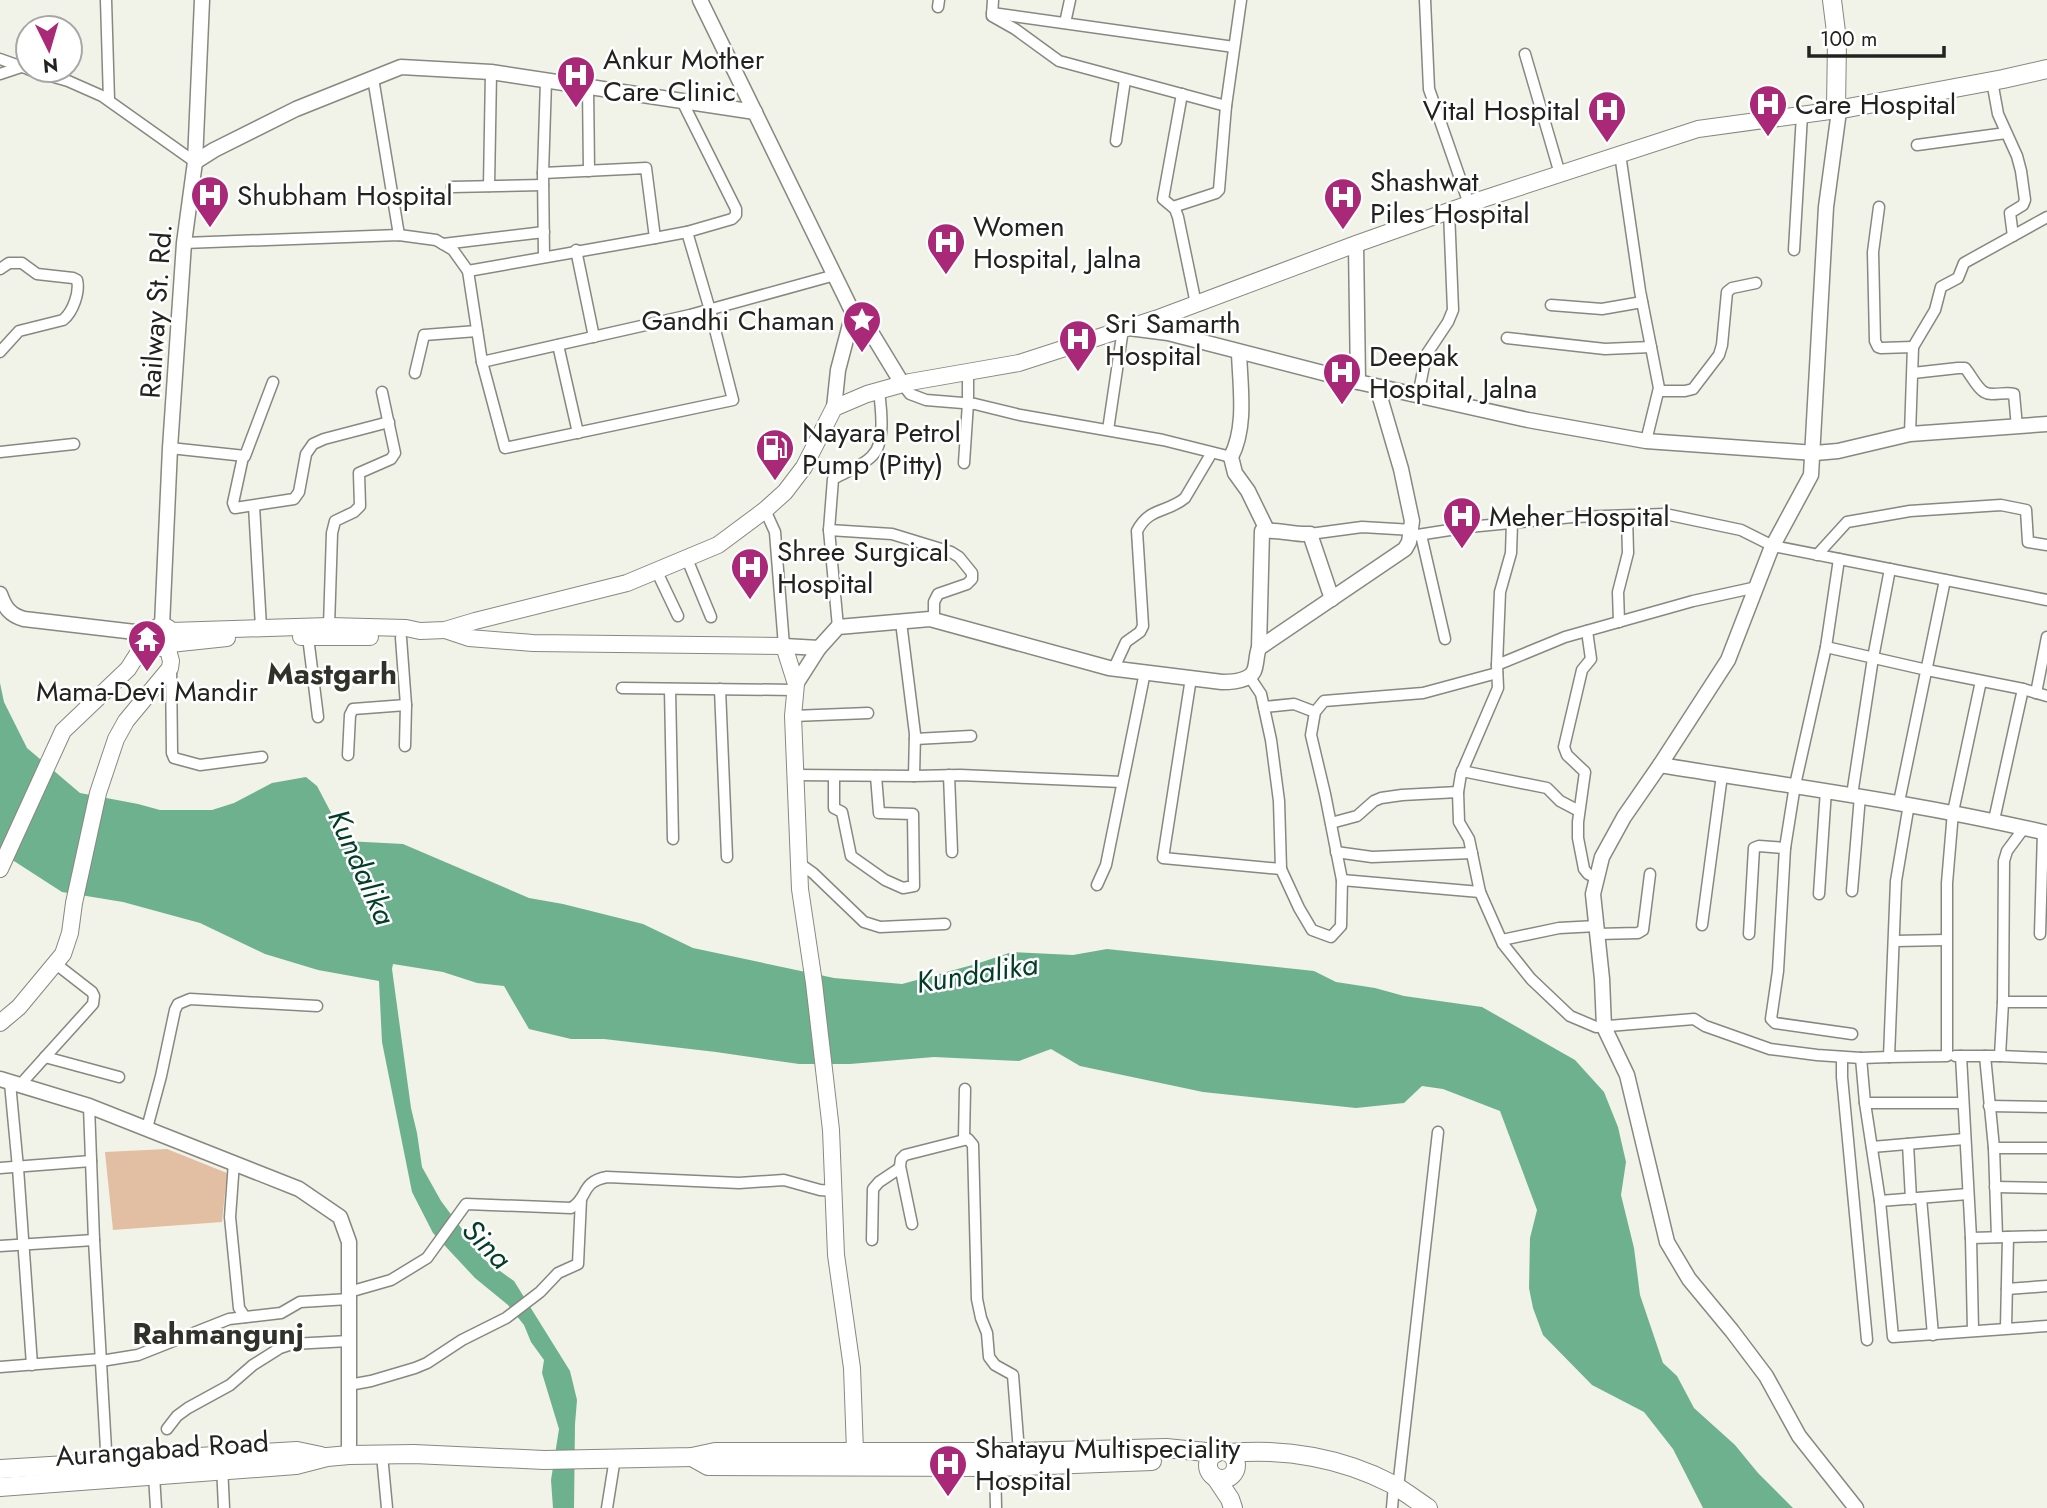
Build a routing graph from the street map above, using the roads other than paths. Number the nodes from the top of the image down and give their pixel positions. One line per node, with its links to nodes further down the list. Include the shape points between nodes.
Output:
1 (106, 0): 22 (street)
2 (202, 0): 32 (street, Railway St. Rd.)
3 (701, 0): 26 (street)
4 (993, 0): 9 (street)
5 (1070, 0): 10 (street)
6 (1241, 0): 11 (street)
7 (1425, 0): 38 (street, via 1431,94)
8 (1832, 0): 25 (main road)
9 (992, 13): 10 (street); 16 (street, via 1059,61)
10 (1065, 23): 11 (street)
11 (1234, 47): 24 (street)
12 (1525, 54): 34 (street)
13 (2047, 69): 18 (main road)
14 (491, 72): 15 (street, via 401,67); 17 (street); 36 (street)
15 (373, 78): 32 (street, via 296,109); 45 (street)
16 (1125, 80): 21 (street); 29 (street)
17 (546, 81): 20 (street); 35 (street)
18 (1992, 81): 25 (main road); 28 (street)
19 (74, 84): 22 (street)
20 (588, 86): 23 (street); 33 (street)
21 (1181, 94): 24 (street); 40 (street, via 1163,196)
22 (109, 100): 32 (street)
23 (682, 101): 26 (street); 44 (street, via 737,212 732,219)
24 (1226, 106): 40 (street, via 1219,190)
25 (1838, 111): 27 (main road); 96 (street, via 1826,207)
26 (755, 112): 56 (street)
27 (1802, 115): 31 (main road, via 1698,128); 52 (street)
28 (2006, 134): 30 (street); 46 (street, via 2017,156 2024,195 2023,205 2010,213)
29 (1116, 141)
30 (1917, 145)
31 (1620, 154): 34 (main road); 58 (street)
32 (195, 162): 48 (street, Railway St. Rd.)
33 (589, 171): 35 (street); 47 (street, via 646,168)
34 (1560, 174): 38 (main road)
35 (543, 179): 36 (street); 43 (street)
36 (489, 186): 37 (street)
37 (452, 187)
38 (1476, 201): 41 (main road)
39 (1879, 207): 70 (street, via 1873,252 1875,341 1881,348)
40 (1175, 211): 59 (street)
41 (1449, 211): 50 (main road); 83 (street, via 1453,310 1426,355)
42 (2047, 217): 46 (street)
43 (544, 232): 49 (street); 53 (street)
44 (687, 232): 47 (street); 61 (street)
45 (399, 235): 48 (street); 49 (street)
46 (2013, 236): 70 (street, via 1966,261 1958,278 1941,288 1935,310)
47 (655, 238): 51 (street)
48 (184, 243): 94 (street, Railway St. Rd.)
49 (443, 244): 55 (street)
50 (1356, 244): 59 (main road); 77 (street)
51 (576, 250): 53 (street); 65 (street)
52 (1794, 250)
53 (544, 257): 55 (street)
54 (0, 269): 67 (street, via 22,263 37,274 73,278 78,287 63,320 19,331)
55 (468, 271): 64 (street)
56 (835, 275): 61 (street); 62 (street)
57 (1756, 283): 81 (street, via 1727,292 1719,355 1695,387)
58 (1642, 302): 60 (street, via 1602,309); 69 (street)
59 (1196, 304): 63 (main road)
60 (1551, 305)
61 (710, 310): 65 (street); 90 (street, via 733,401)
62 (853, 313): 78 (street); 85 (street, via 838,370)
63 (1126, 328): 71 (street, via 1168,333); 74 (main road, via 1019,363); 89 (street)
64 (477, 331): 72 (street); 73 (street, via 424,335)
65 (594, 337): 68 (street)
66 (1507, 338): 69 (street, via 1605,349)
67 (2, 344)
68 (558, 345): 72 (street); 90 (street)
69 (1651, 347): 81 (street)
70 (1913, 347): 75 (street)
71 (1239, 352): 77 (street); 99 (street, via 1240,427)
72 (482, 362): 90 (street, via 505,448)
73 (415, 373)
74 (968, 373): 78 (main road); 84 (street)
75 (1913, 373): 88 (street, via 1965,369 1984,392 2014,394); 91 (street)
76 (273, 382): 98 (street)
77 (1358, 382): 79 (street)
78 (903, 385): 80 (main road); 84 (street, via 915,397)
79 (1377, 387): 83 (street); 108 (street)
80 (879, 391): 85 (main road); 105 (street, via 879,446 872,457 833,480)
81 (1659, 391): 92 (street)
82 (382, 392): 86 (street)
83 (1418, 396): 92 (street)
84 (968, 403): 89 (street); 100 (street)
85 (834, 408): 102 (main road, via 804,467)
86 (389, 422): 101 (street, via 318,441 306,454 297,497); 126 (street, via 393,457 359,473 360,506 335,521)
87 (2047, 424): 88 (street)
88 (2017, 426): 91 (street)
89 (1108, 430): 97 (street)
90 (578, 433)
91 (1910, 434): 96 (street, via 1838,452)
92 (1646, 441): 96 (street)
93 (74, 444): 95 (street)
94 (170, 448): 98 (street); 136 (street, Railway St. Rd.)
95 (0, 452)
96 (1811, 452): 110 (street, via 1811,475)
97 (1211, 454): 99 (street); 142 (street, via 1185,498 1145,518 1137,531 1143,626 1126,642)
98 (243, 457): 101 (street, via 234,506)
99 (1231, 457): 106 (street)
100 (964, 463)
101 (254, 506): 127 (street)
102 (765, 510): 112 (main road, via 718,545); 137 (street, via 775,532)
103 (1627, 516): 104 (street); 110 (street, via 1665,514 1716,524); 125 (street, via 1628,555 1618,592)
104 (1512, 523): 108 (street); 143 (street, via 1511,553 1500,592)
105 (829, 530): 123 (street, via 897,534 959,557 972,579 938,594); 128 (street)
106 (1267, 530): 107 (street); 140 (street, via 1262,531)
107 (1310, 534): 108 (street, via 1362,527); 119 (street)
108 (1415, 534): 119 (street, via 1405,549); 135 (street)
109 (2047, 545): 111 (street, via 2028,542 2026,510 2001,505 1909,511 1847,522)
110 (1773, 546): 111 (street); 117 (street)
111 (1817, 555): 113 (street)
112 (687, 559): 115 (main road); 122 (street)
113 (1839, 559): 114 (street); 138 (street)
114 (1890, 569): 116 (street); 141 (street)
115 (657, 572): 121 (street); 129 (main road)
116 (1945, 580): 120 (street); 144 (street)
117 (1757, 587): 125 (street); 166 (street, via 1728,660)
118 (0, 594): 136 (street, via 7,610 17,617)
119 (1332, 599): 140 (street)
120 (2047, 600)
121 (678, 616)
122 (711, 617)
123 (934, 620): 124 (street); 142 (street)
124 (901, 622): 128 (street); 162 (street)
125 (1619, 622): 131 (street)
126 (329, 625): 127 (main road); 130 (main road)
127 (261, 627): 136 (main road)
128 (838, 627): 139 (street)
129 (445, 630): 130 (main road); 137 (main road, via 469,638 533,643)
130 (420, 631): 134 (main road)
131 (1587, 631): 143 (street); 180 (street, via 1591,659 1582,670 1564,743 1567,755 1586,772)
132 (308, 637): 134 (main road); 136 (main road, via 248,636); 160 (street)
133 (2047, 637): 154 (street)
134 (401, 638): 155 (street)
135 (1445, 639)
136 (167, 643): 165 (street, via 174,758 201,765); 193 (main road, via 142,647 128,669 63,731); 210 (main road, via 116,739 98,793 70,933)
137 (784, 646): 139 (street); 149 (main road)
138 (1826, 647): 141 (street); 175 (street)
139 (819, 648): 149 (street)
140 (1259, 648): 146 (street)
141 (1873, 658): 144 (street); 178 (street)
142 (1114, 668): 145 (street)
143 (1497, 669): 157 (street, via 1423,693 1324,701); 167 (street, via 1499,688)
144 (1927, 670): 148 (street); 179 (street)
145 (1145, 672): 147 (street); 174 (street)
146 (1249, 677): 147 (street, via 1233,682); 156 (street, via 1262,694)
147 (1191, 678): 194 (street, via 1163,858)
148 (1981, 681): 153 (street); 181 (street)
149 (795, 687): 152 (street); 159 (main road)
150 (622, 688): 151 (street)
151 (670, 689): 152 (street); 186 (street)
152 (720, 689): 191 (street)
153 (2023, 689): 154 (street); 182 (street)
154 (2041, 695)
155 (406, 705): 163 (street); 164 (street, via 353,709)
156 (1264, 707): 157 (street, via 1294,704); 194 (street, via 1279,801)
157 (1315, 712): 183 (street, via 1311,735)
158 (868, 713): 159 (street)
159 (793, 716): 168 (main road)
160 (318, 717)
161 (971, 736): 162 (street)
162 (915, 739): 173 (street)
163 (405, 746)
164 (348, 755)
165 (262, 757)
166 (1661, 765): 170 (street); 196 (street, via 1623,817 1602,857)
167 (1462, 771): 177 (street); 180 (street, via 1547,788)
168 (795, 775): 171 (street); 192 (main road)
169 (949, 775): 173 (street); 174 (street); 188 (street)
170 (1722, 775): 175 (street); 203 (street)
171 (834, 776): 172 (street); 172 (street, via 834,808 842,812 851,856 885,880 903,888 914,886 913,814 879,813)
172 (876, 776): 173 (street)
173 (914, 776)
174 (1122, 782): 198 (street, via 1106,865)
175 (1795, 785): 176 (street); 187 (street)
176 (1826, 790): 178 (street); 201 (street)
177 (1458, 792): 183 (street, via 1381,798 1357,816); 190 (street, via 1460,822)
178 (1856, 795): 179 (street); 199 (street)
179 (1904, 803): 181 (street); 209 (street)
180 (1579, 811): 196 (street, via 1577,830 1584,869)
181 (1953, 812): 182 (street); 208 (street)
182 (1994, 820): 184 (street)
183 (1331, 823): 189 (street)
184 (2024, 828): 185 (street); 211 (street, via 2004,860)
185 (2045, 833): 206 (street)
186 (673, 839)
187 (1785, 848): 205 (street, via 1754,848); 216 (street, via 1771,1021)
188 (952, 852)
189 (1336, 852): 190 (street, via 1372,857); 197 (street)
190 (1472, 853): 200 (street)
191 (727, 857)
192 (799, 863): 202 (street, via 872,926); 249 (main road)
193 (0, 869)
194 (1281, 869): 197 (street, via 1312,930 1331,937 1341,926)
195 (1650, 874): 204 (street, via 1643,930)
196 (1597, 878): 204 (street, via 1593,894)
197 (1342, 880): 200 (street)
198 (1097, 885)
199 (1852, 891)
200 (1480, 892): 207 (street)
201 (1819, 894)
202 (944, 924)
203 (1702, 925)
204 (1597, 930): 207 (street, via 1559,928); 215 (street)
205 (1749, 934)
206 (2040, 934)
207 (1502, 940): 215 (street, via 1531,979 1570,1016)
208 (1945, 940): 209 (street); 217 (street)
209 (1895, 941): 223 (street)
210 (56, 964): 214 (main road); 221 (street, via 92,992 94,1000)
211 (2003, 1002): 212 (street); 220 (street)
212 (2047, 1002)
213 (317, 1006): 234 (street, via 190,999 178,1004)
214 (0, 1023)
215 (1604, 1027): 222 (street, via 1694,1019 1770,1049); 299 (street, via 1627,1075 1667,1242 1689,1279 1766,1376 1800,1436)
216 (1852, 1034)
217 (1947, 1056): 218 (street); 223 (street)
218 (1961, 1056): 219 (street); 230 (street)
219 (1984, 1056): 220 (street); 232 (street)
220 (2000, 1056): 225 (street)
221 (45, 1057): 226 (street); 227 (street)
222 (1842, 1057): 224 (street); 270 (street)
223 (1889, 1057): 224 (street)
224 (1861, 1058): 229 (street)
225 (2047, 1058)
226 (119, 1077)
227 (10, 1083): 231 (street); 245 (street)
228 (965, 1089): 236 (street)
229 (1865, 1103): 230 (street); 239 (street)
230 (1964, 1103): 237 (street)
231 (89, 1106): 234 (street); 242 (street)
232 (1989, 1106): 233 (street); 240 (street)
233 (2047, 1107)
234 (147, 1128): 243 (street)
235 (1438, 1132): 290 (street)
236 (964, 1139): 246 (street, via 905,1155); 278 (street, via 973,1145 979,1310 989,1357 1013,1375)
237 (1965, 1139): 238 (street); 250 (street)
238 (1908, 1144): 239 (street); 252 (street)
239 (1872, 1147): 253 (street)
240 (1994, 1148): 241 (street); 247 (street)
241 (2047, 1148)
242 (90, 1161): 245 (street); 258 (street)
243 (234, 1162): 264 (street, via 299,1189 340,1217 349,1242); 265 (street, via 230,1217 239,1308)
244 (0, 1168): 245 (street)
245 (18, 1168): 260 (street)
246 (900, 1168): 254 (street); 259 (street, via 873,1189)
247 (1995, 1187): 248 (street); 256 (street)
248 (2047, 1188)
249 (834, 1191): 251 (street, via 784,1180 739,1184 607,1177 590,1183); 277 (main road, via 836,1255 852,1368)
250 (1968, 1194): 252 (street); 257 (street)
251 (580, 1198): 264 (street, via 577,1205 565,1209 466,1204 427,1258 391,1280); 275 (street, via 578,1264 558,1273 506,1318 415,1368)
252 (1916, 1199): 253 (street); 269 (street)
253 (1880, 1201): 269 (street, via 1892,1335)
254 (912, 1224)
255 (2047, 1236): 256 (street)
256 (2002, 1237): 257 (street); 263 (street)
257 (1971, 1238): 268 (street)
258 (94, 1240): 260 (street); 272 (street)
259 (872, 1240)
260 (23, 1245): 261 (street); 273 (street)
261 (0, 1246)
262 (2047, 1286): 263 (street)
263 (2007, 1289): 267 (street)
264 (349, 1295): 265 (street, via 300,1302 281,1313); 271 (street)
265 (244, 1317): 272 (street, via 138,1354)
266 (2047, 1326): 267 (street)
267 (2006, 1328): 268 (street)
268 (1973, 1330): 269 (street)
269 (1933, 1335)
270 (1867, 1339)
271 (349, 1342): 275 (street); 276 (street, via 280,1348 230,1385 188,1408)
272 (101, 1360): 273 (street); 287 (street)
273 (32, 1365): 274 (street)
274 (0, 1367)
275 (349, 1385): 279 (street)
276 (167, 1429)
277 (855, 1451): 281 (main road, via 715,1452); 283 (main road)
278 (1018, 1452): 283 (main road); 285 (main road, via 1166,1448)
279 (349, 1455): 280 (main road, Aurangabad Road); 284 (main road, Aurangabad Road, via 327,1457 297,1451)
280 (382, 1455): 282 (main road, Aurangabad Road); 294 (street)
281 (692, 1457): 282 (main road); 283 (main road, via 708,1466)
282 (609, 1458): 295 (street)
283 (995, 1460): 285 (main road, via 1163,1460); 296 (street)
284 (222, 1464): 287 (main road, Aurangabad Road); 288 (main road, Aurangabad Road); 293 (street)
285 (1223, 1465): 290 (main road, via 1255,1451 1334,1460); 291 (main road)
286 (0, 1469): 287 (main road, Aurangabad Road)
287 (107, 1472): 288 (main road, Aurangabad Road); 289 (main road, Aurangabad Road)
288 (154, 1475): 292 (street)
289 (0, 1487)
290 (1396, 1487): 297 (street); 298 (main road)
291 (1231, 1503)
292 (156, 1508)
293 (224, 1508)
294 (387, 1508)
295 (607, 1508)
296 (996, 1508)
297 (1392, 1508)
298 (1428, 1508)
299 (1856, 1508)

